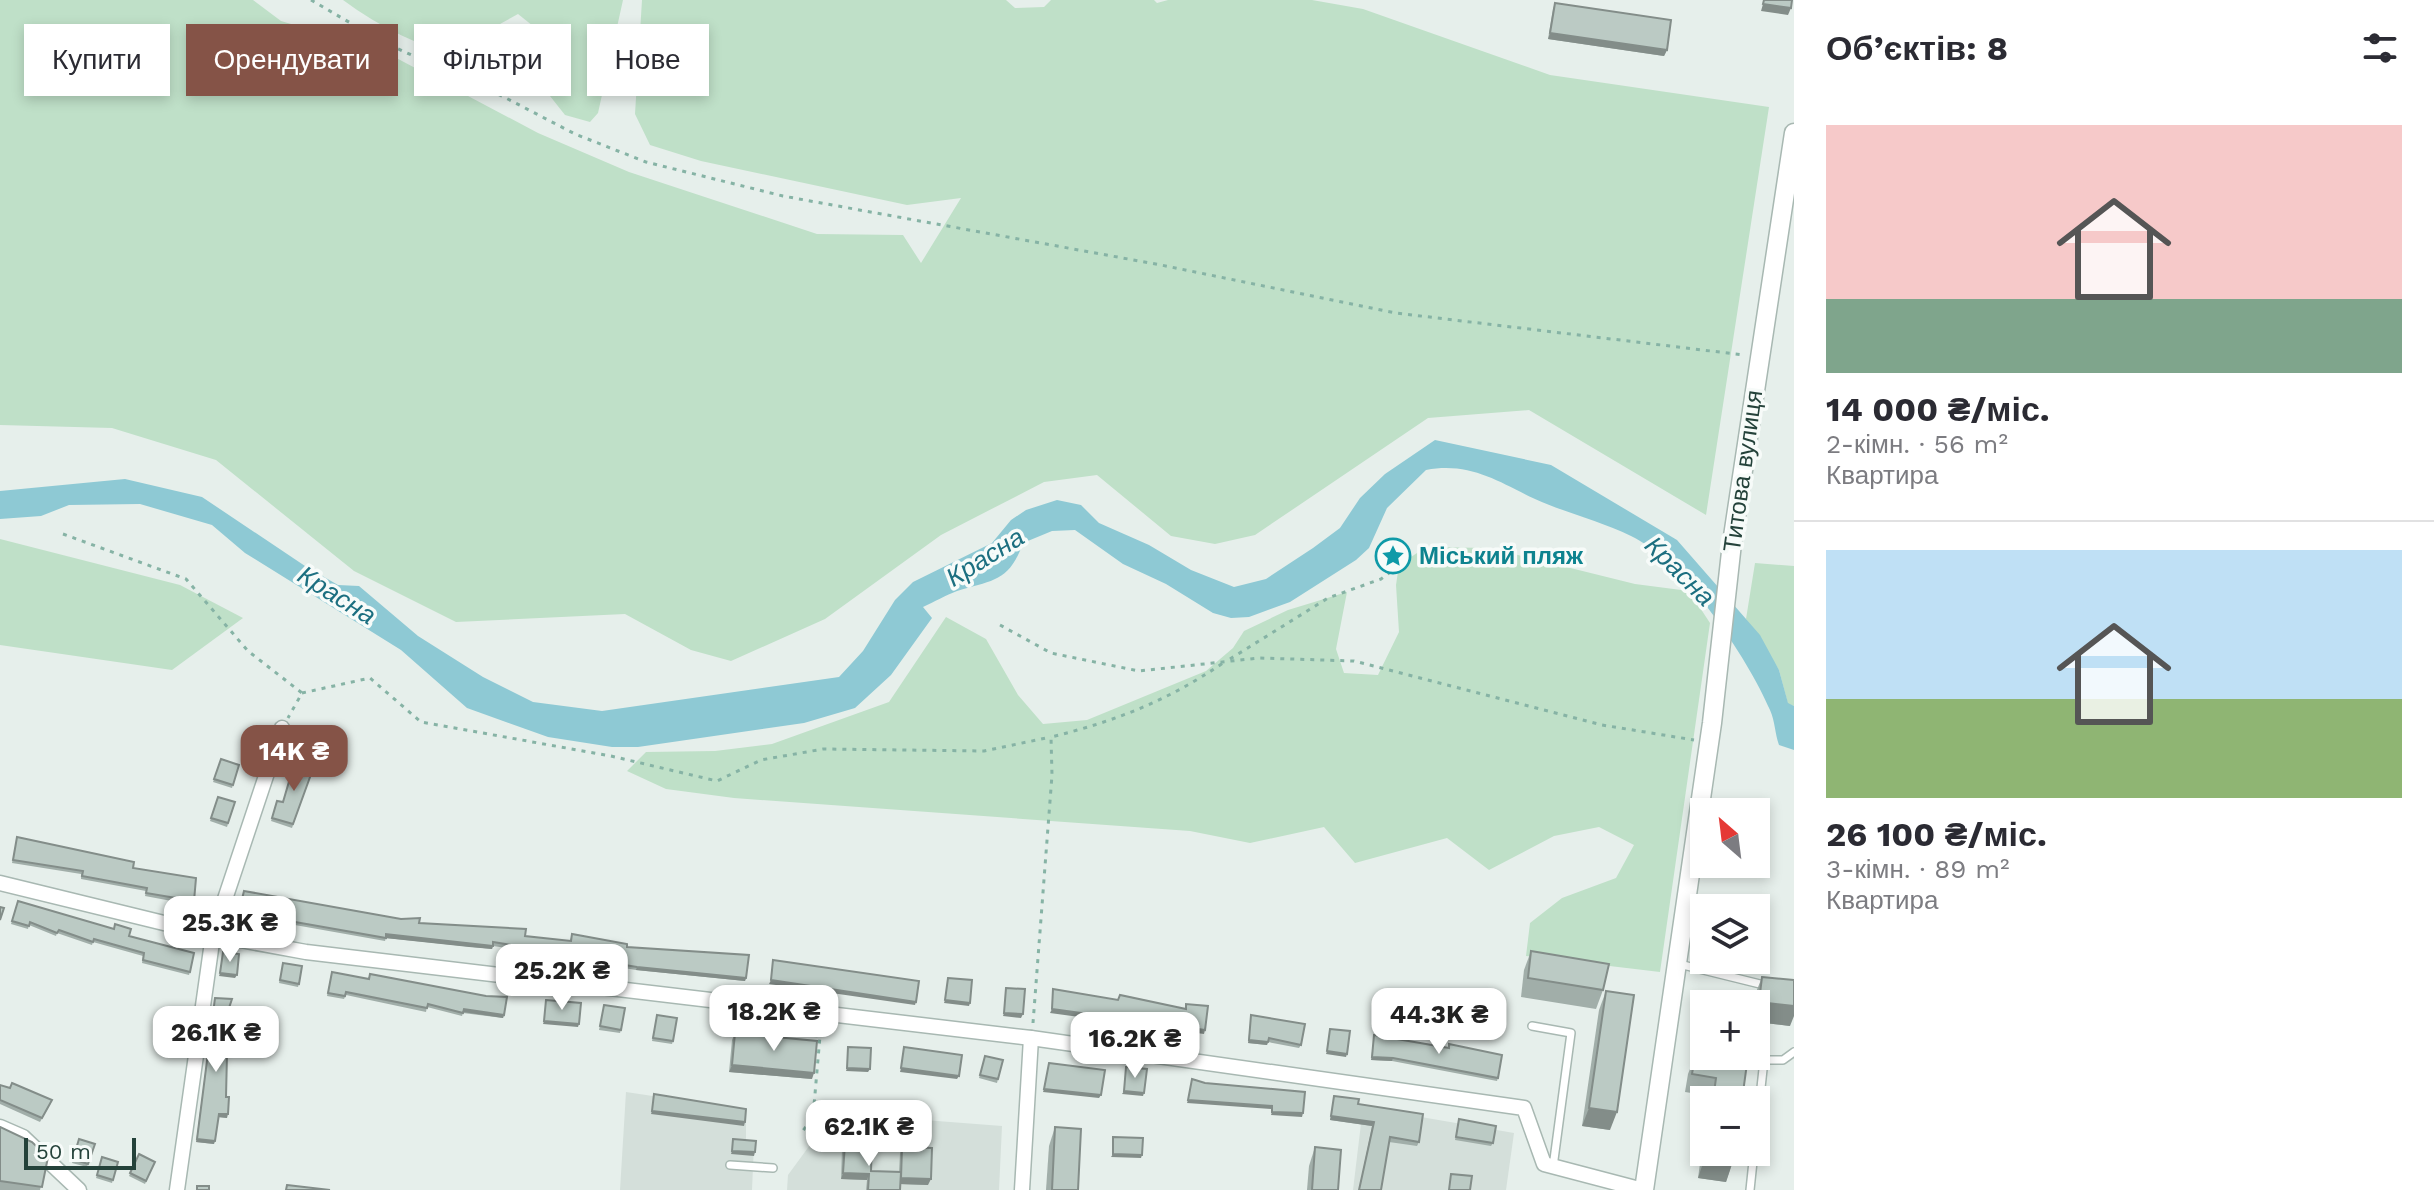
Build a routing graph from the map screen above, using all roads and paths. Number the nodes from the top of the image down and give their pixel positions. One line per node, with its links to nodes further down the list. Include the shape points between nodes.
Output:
1 (311, 0): 3 (path, via 383,42 575,134 646,162 783,196 1396,313)
2 (1794, 133): 3 (street, Титова вулиця)
3 (1760, 357): 9 (street, Титова вулиця)
4 (63, 534): 7 (path, via 186,579 248,651)
5 (1411, 557): 10 (path, via 1381,579 1328,598 1183,690 1111,722)
6 (1000, 625): 9 (path, via 1051,653 1139,671 1259,658 1354,661 1602,725)
7 (302, 693): 8 (path); 10 (path, via 370,678 421,722 717,781 761,760 823,749 984,751)
8 (282, 728): 12 (street)
9 (1711, 732): 13 (street, Титова вулиця)
10 (1051, 737): 17 (path)
11 (0, 883): 12 (street)
12 (213, 935): 17 (street, via 321,954); 27 (street)
13 (1677, 964): 14 (lane); 29 (street, Титова вулиця)
14 (1779, 989)
15 (714, 1026): 21 (path, via 820,1036 813,1117)
16 (1532, 1026): 24 (lane, via 1571,1033)
17 (1031, 1038): 24 (street, via 1524,1108 1544,1164); 28 (street)
18 (1794, 1052): 19 (lane, via 1783,1060 1764,1060)
19 (1761, 1086)
20 (0, 1127): 26 (street, via 23,1137)
21 (802, 1132)
22 (730, 1165): 25 (lane)
23 (1753, 1166): 30 (lane)
24 (1553, 1167): 29 (street)
25 (773, 1168)
26 (79, 1190)
27 (177, 1190)
28 (1022, 1190)
29 (1644, 1190)
30 (1750, 1190)

